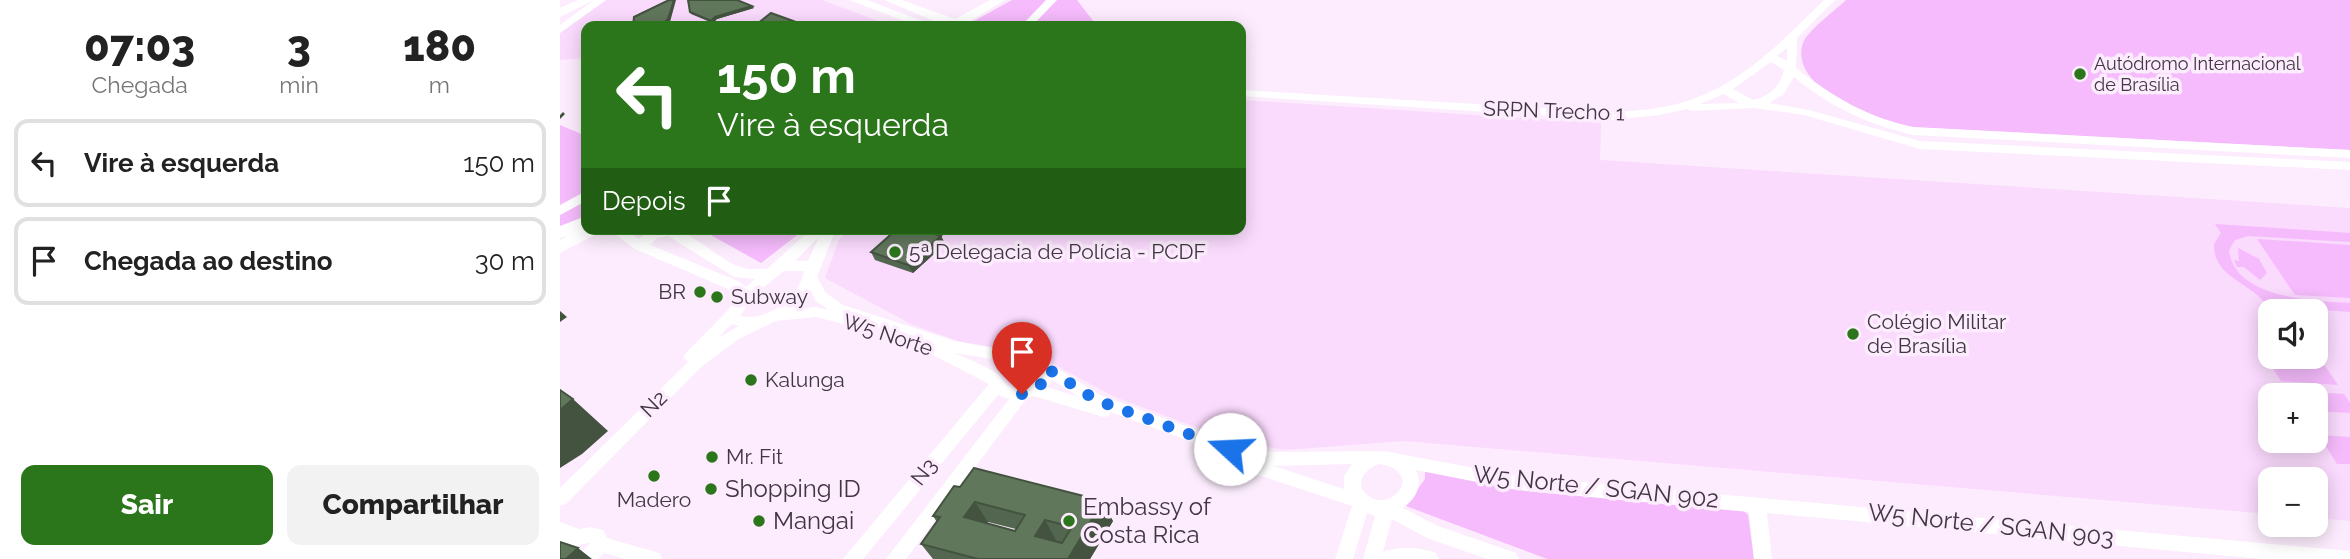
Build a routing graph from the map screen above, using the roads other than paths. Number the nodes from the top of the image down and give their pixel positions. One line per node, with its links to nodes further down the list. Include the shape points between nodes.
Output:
1 (587, 0): 9 (highway)
2 (601, 0): 15 (main road)
3 (855, 0): 10 (highway)
4 (890, 0): 11 (highway)
5 (999, 0): 12 (highway)
6 (1052, 0): 13 (main road)
7 (1059, 0): 14 (main road)
8 (1830, 0): 16 (main road, SRPN Trecho 1)
9 (560, 13)
10 (915, 21)
11 (944, 21)
12 (961, 21)
13 (1031, 21)
14 (1043, 21)
15 (560, 30)
16 (1792, 36): 17 (main road, SRPN Trecho 1); 18 (main road)
17 (1769, 57): 18 (main road); 19 (main road, SRPN Trecho 1)
18 (1792, 64): 21 (main road, via 1784,88); 25 (main road, via 1835,103 1863,117 1913,131)
19 (1725, 89): 21 (main road); 24 (main road, SRPN Trecho 1)
20 (1246, 93): 24 (main road, SRPN Trecho 1, via 1612,116)
21 (1754, 104): 22 (main road); 23 (main road)
22 (1734, 106): 23 (main road); 24 (main road)
23 (1775, 107): 28 (main road, via 1920,145)
24 (1669, 109)
25 (2197, 147): 26 (main road); 28 (main road, via 2207,156)
26 (2228, 154): 27 (main road); 28 (main road); 29 (main road)
27 (2350, 154)
28 (2179, 156)
29 (2350, 166)
30 (581, 198): 31 (main road)
31 (560, 211)
32 (581, 224): 33 (highway)
33 (560, 232)
34 (581, 235): 41 (highway)
35 (623, 235): 40 (main road)
36 (653, 235): 40 (main road)
37 (676, 235): 43 (main road, via 739,273)
38 (813, 235): 42 (main road)
39 (827, 235): 44 (main road)
40 (640, 246): 45 (main road)
41 (560, 247)
42 (781, 266): 43 (main road, N2); 44 (main road, via 801,264)
43 (766, 274): 45 (main road, N2)
44 (811, 274): 47 (main road, via 805,289); 49 (main road, W5 Norte, via 821,297 838,309 932,341)
45 (745, 294): 46 (main road, N2)
46 (732, 315): 48 (main road, via 738,322); 55 (main road, N2)
47 (776, 316): 48 (main road, N2); 51 (main road, W5 Norte, via 816,312 865,325 948,355)
48 (760, 323): 56 (main road, N2, via 732,336 696,363)
49 (1015, 359): 50 (main road, W5 Norte, via 1032,360); 51 (main road, N3, via 1002,367)
50 (1048, 369): 52 (main road, via 1048,375); 53 (main road, W5 Norte, via 1096,400 1244,454 1274,459)
51 (995, 383): 52 (main road, W5 Norte, via 1004,391); 62 (main road, N3)
52 (1029, 392): 57 (main road, via 1096,408); 63 (main road)
53 (1376, 457): 54 (main road); 57 (main road, via 1354,472 1352,489)
54 (1395, 459): 58 (main road, W5 Norte / SGAN 902, via 1517,483); 59 (main road, via 1409,472 1411,483 1399,503)
55 (560, 486)
56 (560, 499)
57 (1360, 502): 59 (main road); 64 (main road)
58 (1757, 504): 69 (main road); 70 (main road, W5 Norte / SGAN 903)
59 (1386, 508): 65 (main road); 68 (main road, via 1433,532)
60 (578, 549): 61 (main road)
61 (653, 559)
62 (852, 559)
63 (895, 559)
64 (1344, 559)
65 (1373, 559)
66 (1386, 559): 67 (main road, via 1400,555)
67 (1430, 559)
68 (1510, 559)
69 (1763, 559)
70 (2350, 559)

